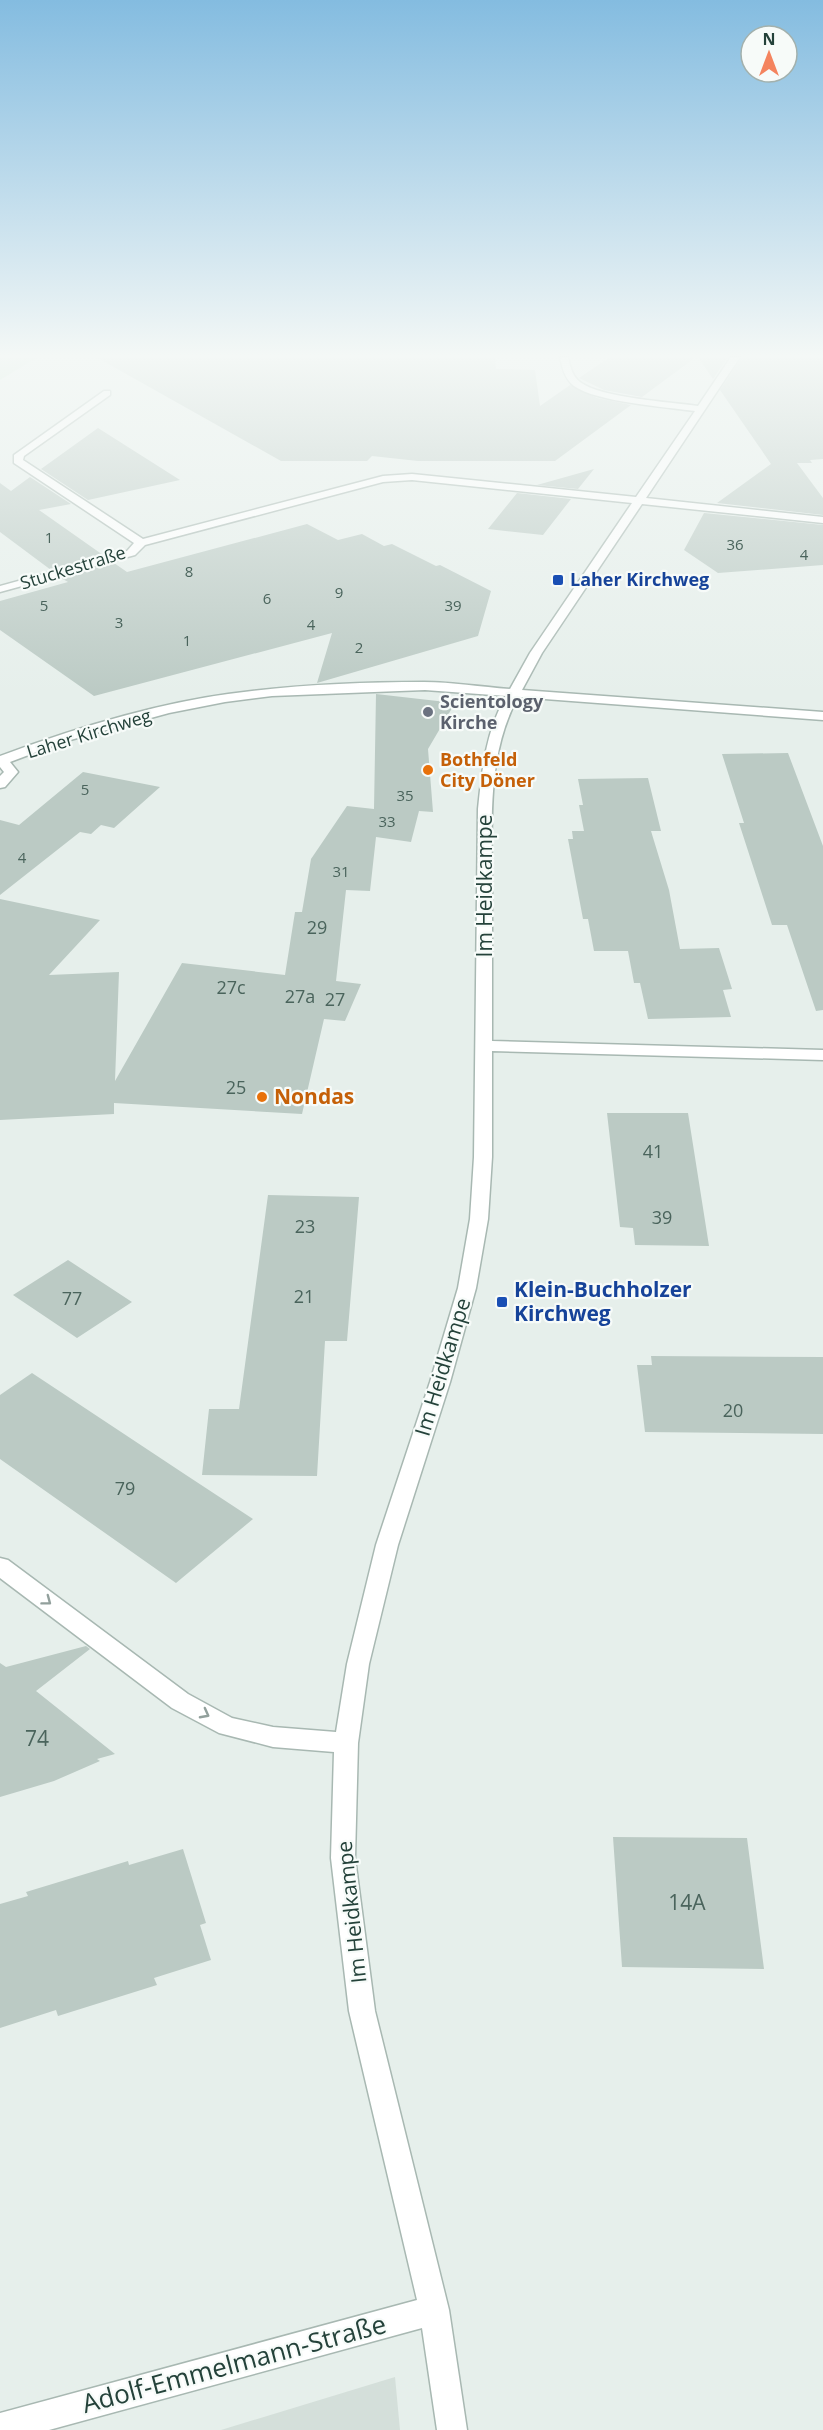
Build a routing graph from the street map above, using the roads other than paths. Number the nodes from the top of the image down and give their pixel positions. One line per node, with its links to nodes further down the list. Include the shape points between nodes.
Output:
1 (32, 470): 5 (street)
2 (659, 470): 3 (street, Im Heidkampe)
3 (639, 500): 4 (street, Stuckestraße); 5 (street, Stuckestraße, via 412,477 383,479); 7 (street, Im Heidkampe)
4 (823, 520)
5 (141, 543): 6 (street, Stuckestraße, via 131,553)
6 (0, 589)
7 (514, 692): 8 (street, Laher Kirchweg); 9 (street, Laher Kirchweg, via 425,686 273,692 225,698 58,740); 11 (street, Im Heidkampe, via 499,724 490,760 485,809)
8 (823, 716)
9 (1, 761): 10 (street, via 11,772)
10 (0, 784)
11 (484, 1047): 12 (street); 14 (street, Im Heidkampe, via 479,1220 467,1288 387,1545 358,1664)
12 (823, 1055)
13 (0, 1566): 14 (street, one-way to 14, via 180,1701 227,1726 273,1737)
14 (346, 1743): 15 (street, Im Heidkampe, via 343,1858 362,2011)
15 (434, 2310): 16 (street, Adolf-Emmelmann-Straße); 17 (street, Im Heidkampe)
16 (0, 2428)
17 (452, 2430)

